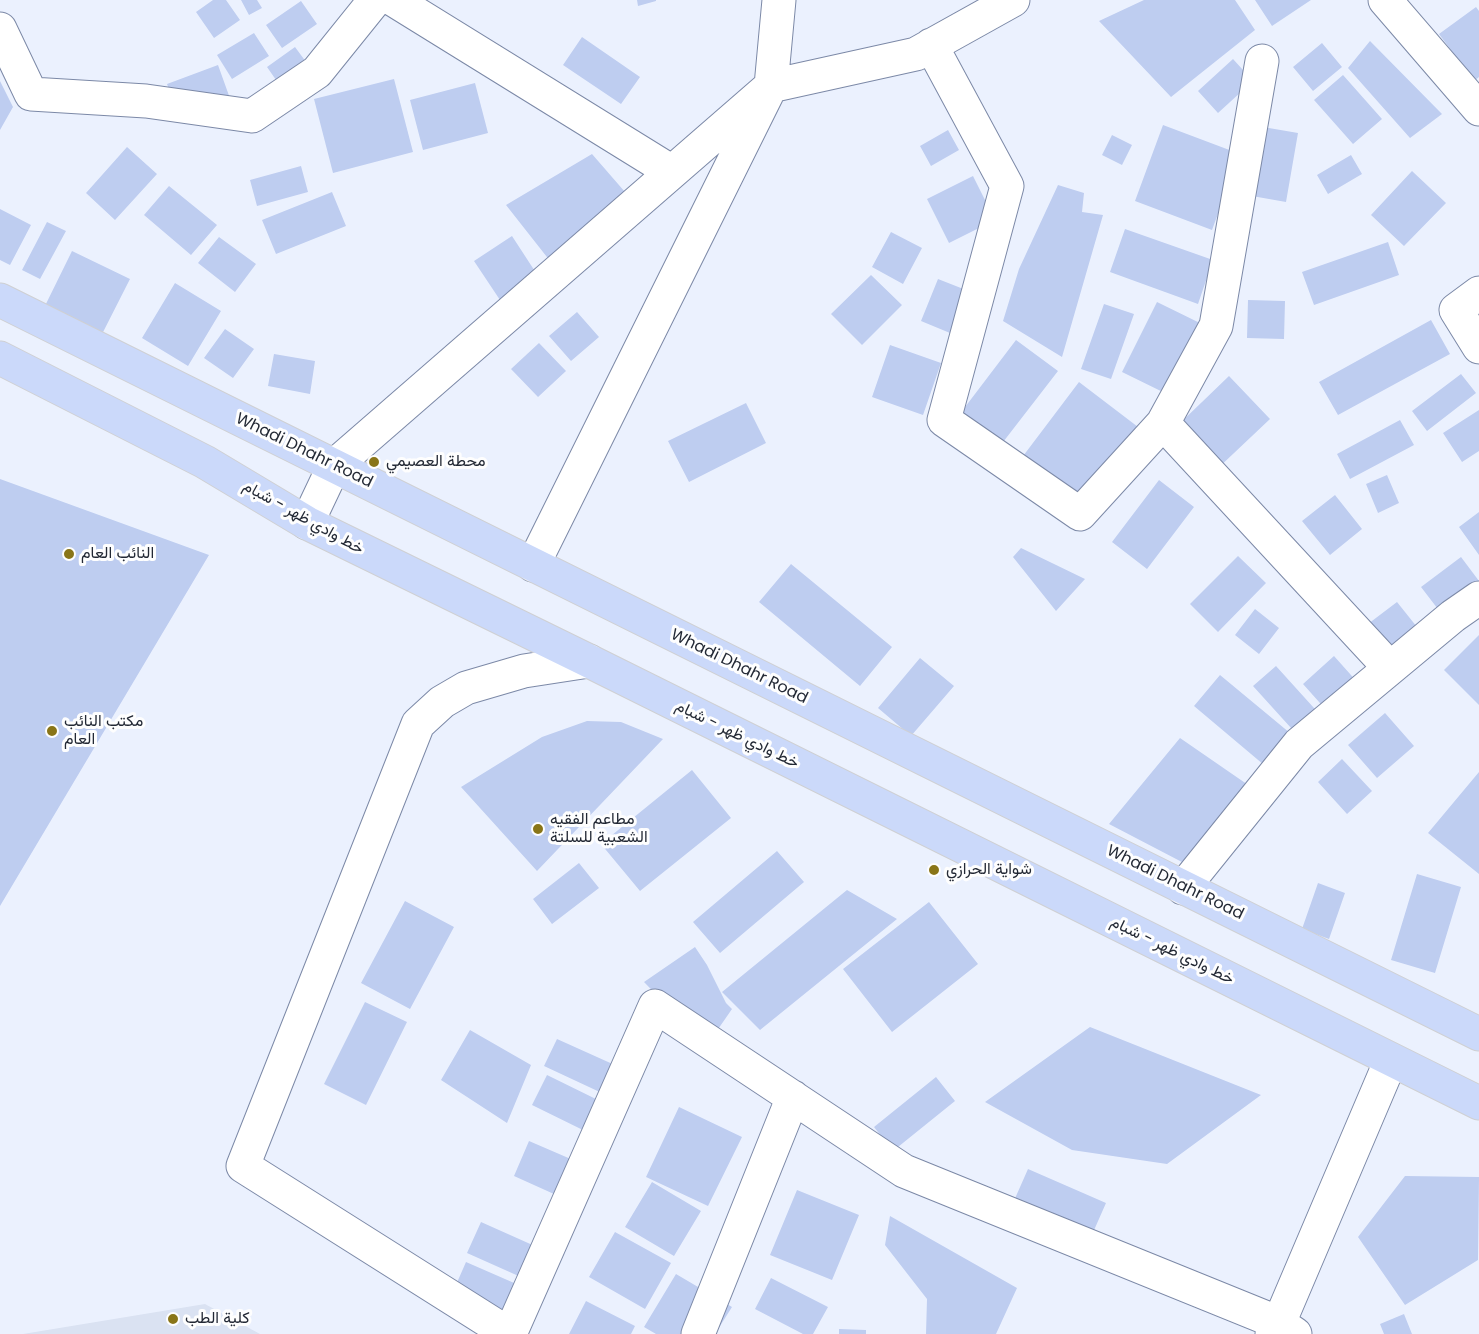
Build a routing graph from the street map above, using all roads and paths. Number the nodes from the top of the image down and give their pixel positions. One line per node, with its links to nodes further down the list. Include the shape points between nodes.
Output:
1 (375, 0): 6 (street, via 317,72 252,116 146,101 31,94)
2 (393, 0): 11 (street)
3 (779, 0): 9 (street)
4 (1013, 0): 7 (street)
5 (1385, 0): 10 (street)
6 (0, 29)
7 (931, 45): 9 (street, via 916,54); 16 (street, via 1007,186 944,420 1080,514)
8 (1262, 61): 16 (street, via 1216,326)
9 (771, 86): 11 (street); 19 (street)
10 (1479, 108)
11 (672, 172): 17 (street)
12 (1479, 293): 14 (street, via 1455,310)
13 (0, 300): 17 (main road, Whadi Dhahr Road)
14 (1479, 347)
15 (0, 358): 18 (main road, خط وادي ظهر - شبام, via 205,462)
16 (1163, 423): 22 (street)
17 (334, 466): 18 (street); 19 (main road, Whadi Dhahr Road)
18 (307, 523): 21 (main road, خط وادي ظهر - شبام)
19 (533, 565): 23 (main road, Whadi Dhahr Road)
20 (1479, 598): 22 (street)
21 (589, 661): 25 (main road, خط وادي ظهر - شبام); 29 (street, via 524,671 466,688 442,702 418,724 243,1166)
22 (1390, 668): 23 (street, via 1299,744)
23 (1184, 888): 24 (main road, Whadi Dhahr Road)
24 (1479, 1034)
25 (1391, 1060): 27 (main road, خط وادي ظهر - شبام); 28 (street)
26 (793, 1097): 28 (street, via 904,1171); 29 (street, via 655,1005); 30 (street)
27 (1479, 1103)
28 (1282, 1330)
29 (509, 1334)
30 (698, 1334)

